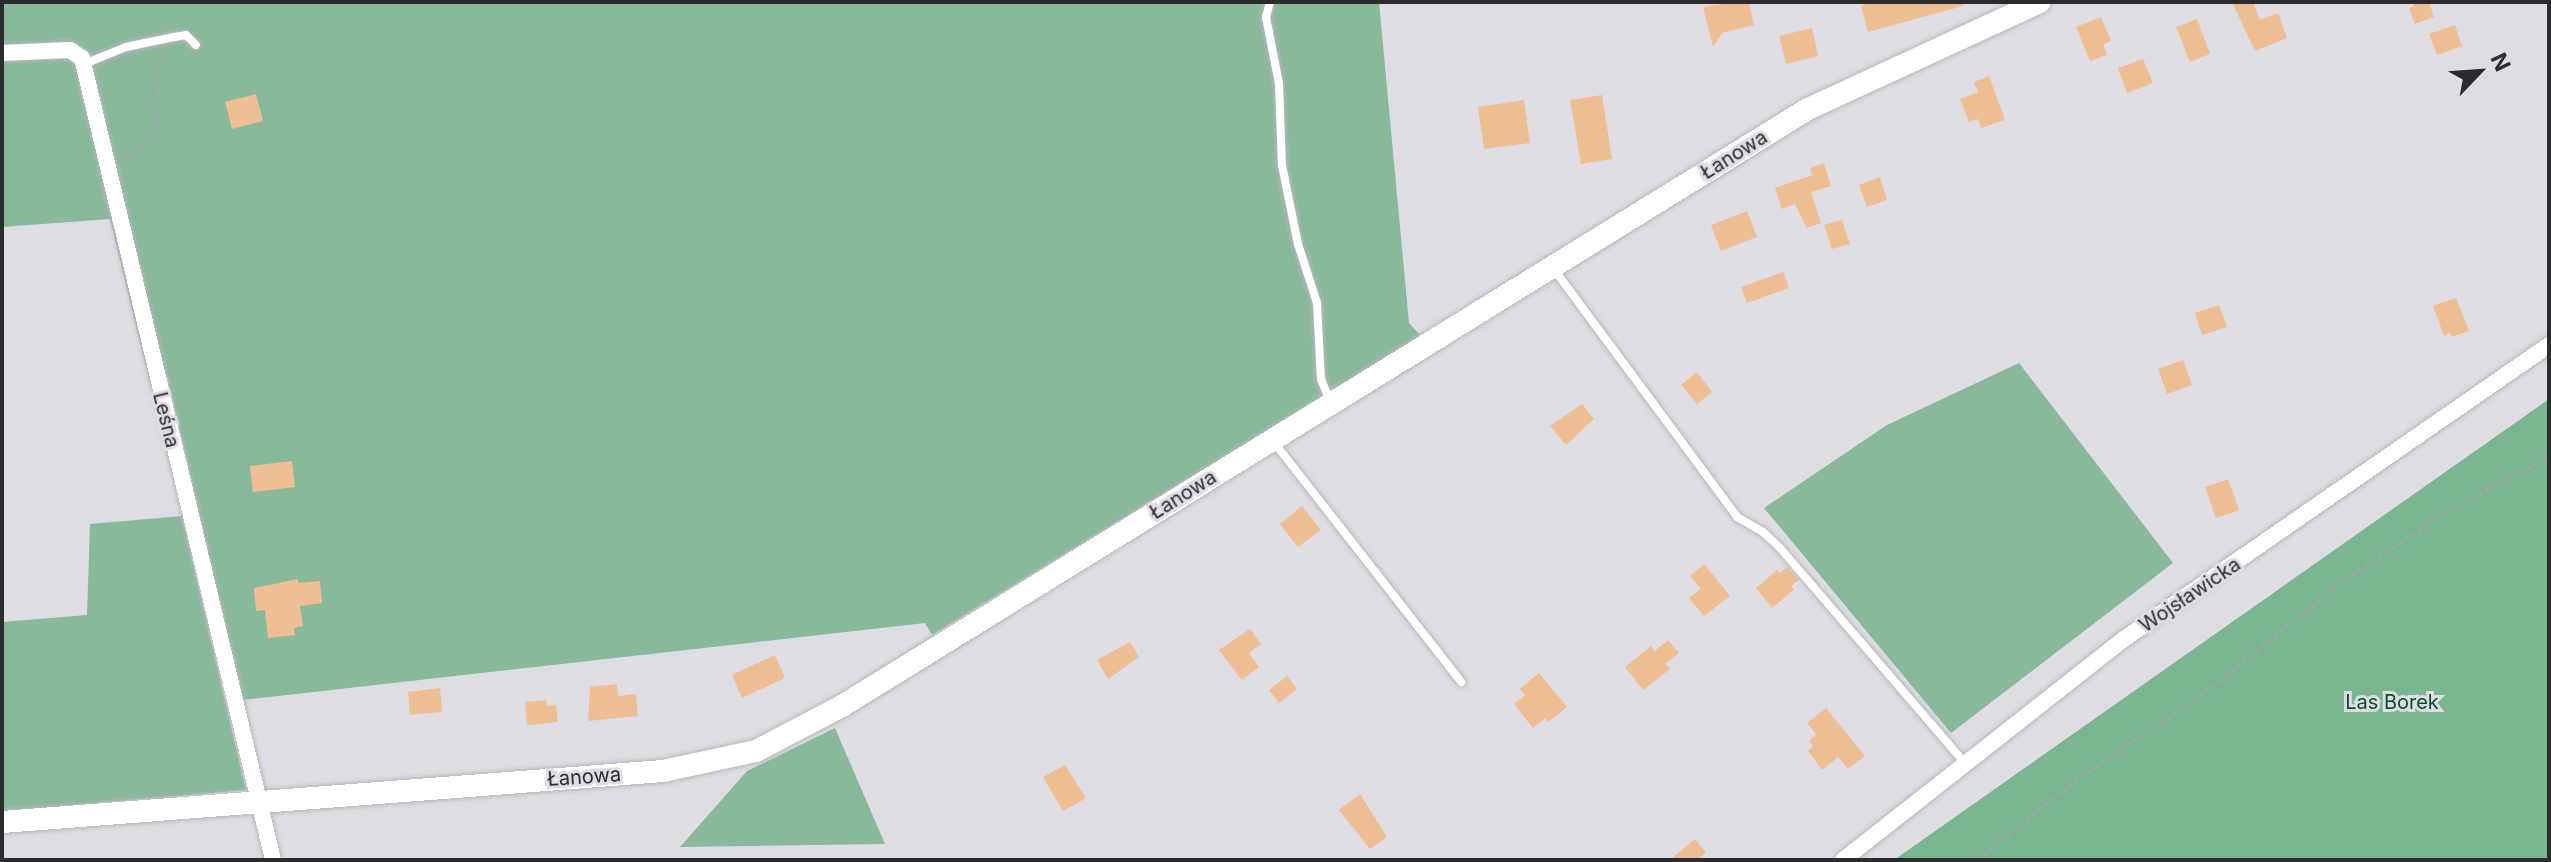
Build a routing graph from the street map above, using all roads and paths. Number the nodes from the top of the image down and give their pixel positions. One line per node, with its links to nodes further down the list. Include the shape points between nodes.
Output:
1 (1270, 2): 10 (lane, via 1266,17 1279,84 1282,165 1317,303 1321,379)
2 (2040, 2): 8 (street, Łanowa, via 1808,109)
3 (174, 37): 4 (lane, via 186,35); 6 (lane, via 126,47); 7 (path, via 159,59 155,126 149,139)
4 (196, 45)
5 (2, 53): 6 (street, via 70,50)
6 (84, 65): 7 (street, Leśna)
7 (109, 174): 15 (street, Leśna)
8 (1552, 267): 10 (street, Łanowa); 14 (lane, via 1737,517 1780,548)
9 (2549, 345): 14 (street, Wojsławicka, via 2124,639)
10 (1332, 404): 11 (street, Łanowa)
11 (1273, 440): 13 (lane); 15 (street, Łanowa, via 842,706 756,751 663,771)
12 (2549, 457): 19 (path, via 2450,509 2332,589 2212,687 2068,786)
13 (1461, 682)
14 (1964, 762): 18 (street, Wojsławicka)
15 (262, 799): 16 (street, Łanowa); 17 (street, Leśna)
16 (2, 822)
17 (273, 860)
18 (1843, 860)
19 (1977, 860)

